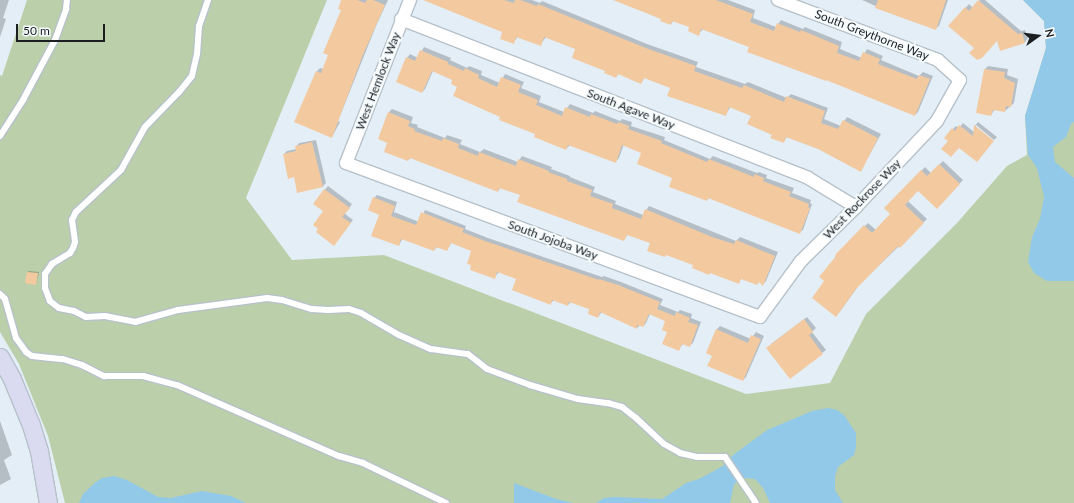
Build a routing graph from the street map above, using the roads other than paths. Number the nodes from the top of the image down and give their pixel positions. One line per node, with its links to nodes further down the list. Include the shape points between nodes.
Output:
1 (67, 0): 7 (lane, via 55,40 23,100)
2 (208, 0): 15 (lane, via 199,26 192,76 145,127 121,170 76,212 72,220 75,242 73,248 70,253 52,264 45,274 45,288 50,300 59,308 86,317 105,316 135,322 178,310 267,298 312,309 349,309 431,349 468,354 487,370 578,399 622,407 664,444 680,453 698,457 725,457)
3 (410, 0): 5 (street, West Hemlock Way)
4 (778, 0): 6 (street, South Greythorne Way, via 938,60)
5 (401, 19): 8 (street, West Hemlock Way); 9 (street, South Agave Way, via 808,178)
6 (960, 80): 9 (street, West Rockrose Way, via 937,121)
7 (0, 136)
8 (346, 163): 11 (street, South Jojoba Way)
9 (856, 207): 11 (street, West Rockrose Way, via 801,261)
10 (0, 294): 14 (lane, via 5,299 16,338 32,356 63,359 104,376 143,376 177,385 340,456 363,463)
11 (760, 317)
12 (0, 357): 13 (street, via 31,425 39,451)
13 (48, 503)
14 (446, 503)
15 (756, 503)

